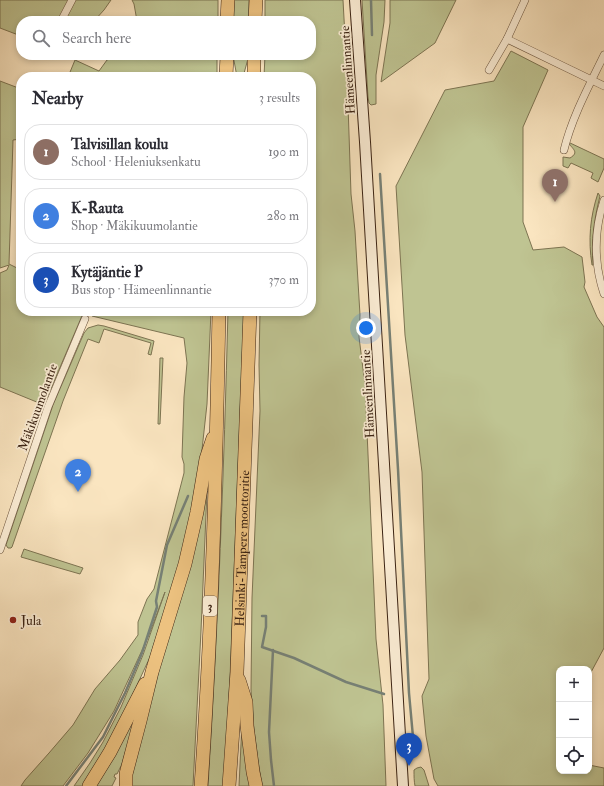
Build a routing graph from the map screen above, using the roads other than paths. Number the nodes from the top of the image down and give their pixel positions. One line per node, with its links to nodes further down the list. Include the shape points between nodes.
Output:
1 (72, 0): 6 (street)
2 (228, 0): 7 (highway)
3 (256, 0): 8 (highway)
4 (355, 0): 33 (main road, Hämeenlinnantie)
5 (525, 0): 9 (street)
6 (64, 16)
7 (227, 16)
8 (255, 16)
9 (507, 40): 13 (street); 16 (street)
10 (604, 55): 16 (street)
11 (227, 60): 14 (highway)
12 (254, 60): 15 (highway)
13 (489, 70)
14 (226, 72)
15 (254, 72)
16 (592, 80): 17 (street); 18 (street, via 572,122)
17 (604, 86)
18 (564, 150)
19 (604, 200): 20 (street, via 596,247)
20 (604, 294)
21 (219, 316): 24 (highway, 3)
22 (250, 316): 27 (highway, Helsinki-Tampere moottoritie)
23 (85, 319): 25 (street, Mäkikuumolantie, via 48,407)
24 (217, 427): 26 (highway, via 206,459 185,564); 30 (highway, 3)
25 (0, 550)
26 (152, 672): 28 (highway); 29 (highway, via 126,774)
27 (237, 672): 31 (highway, Helsinki-Tampere moottoritie); 32 (highway, via 246,702)
28 (89, 786)
29 (126, 786)
30 (201, 786)
31 (230, 786)
32 (256, 786)
33 (403, 786)

